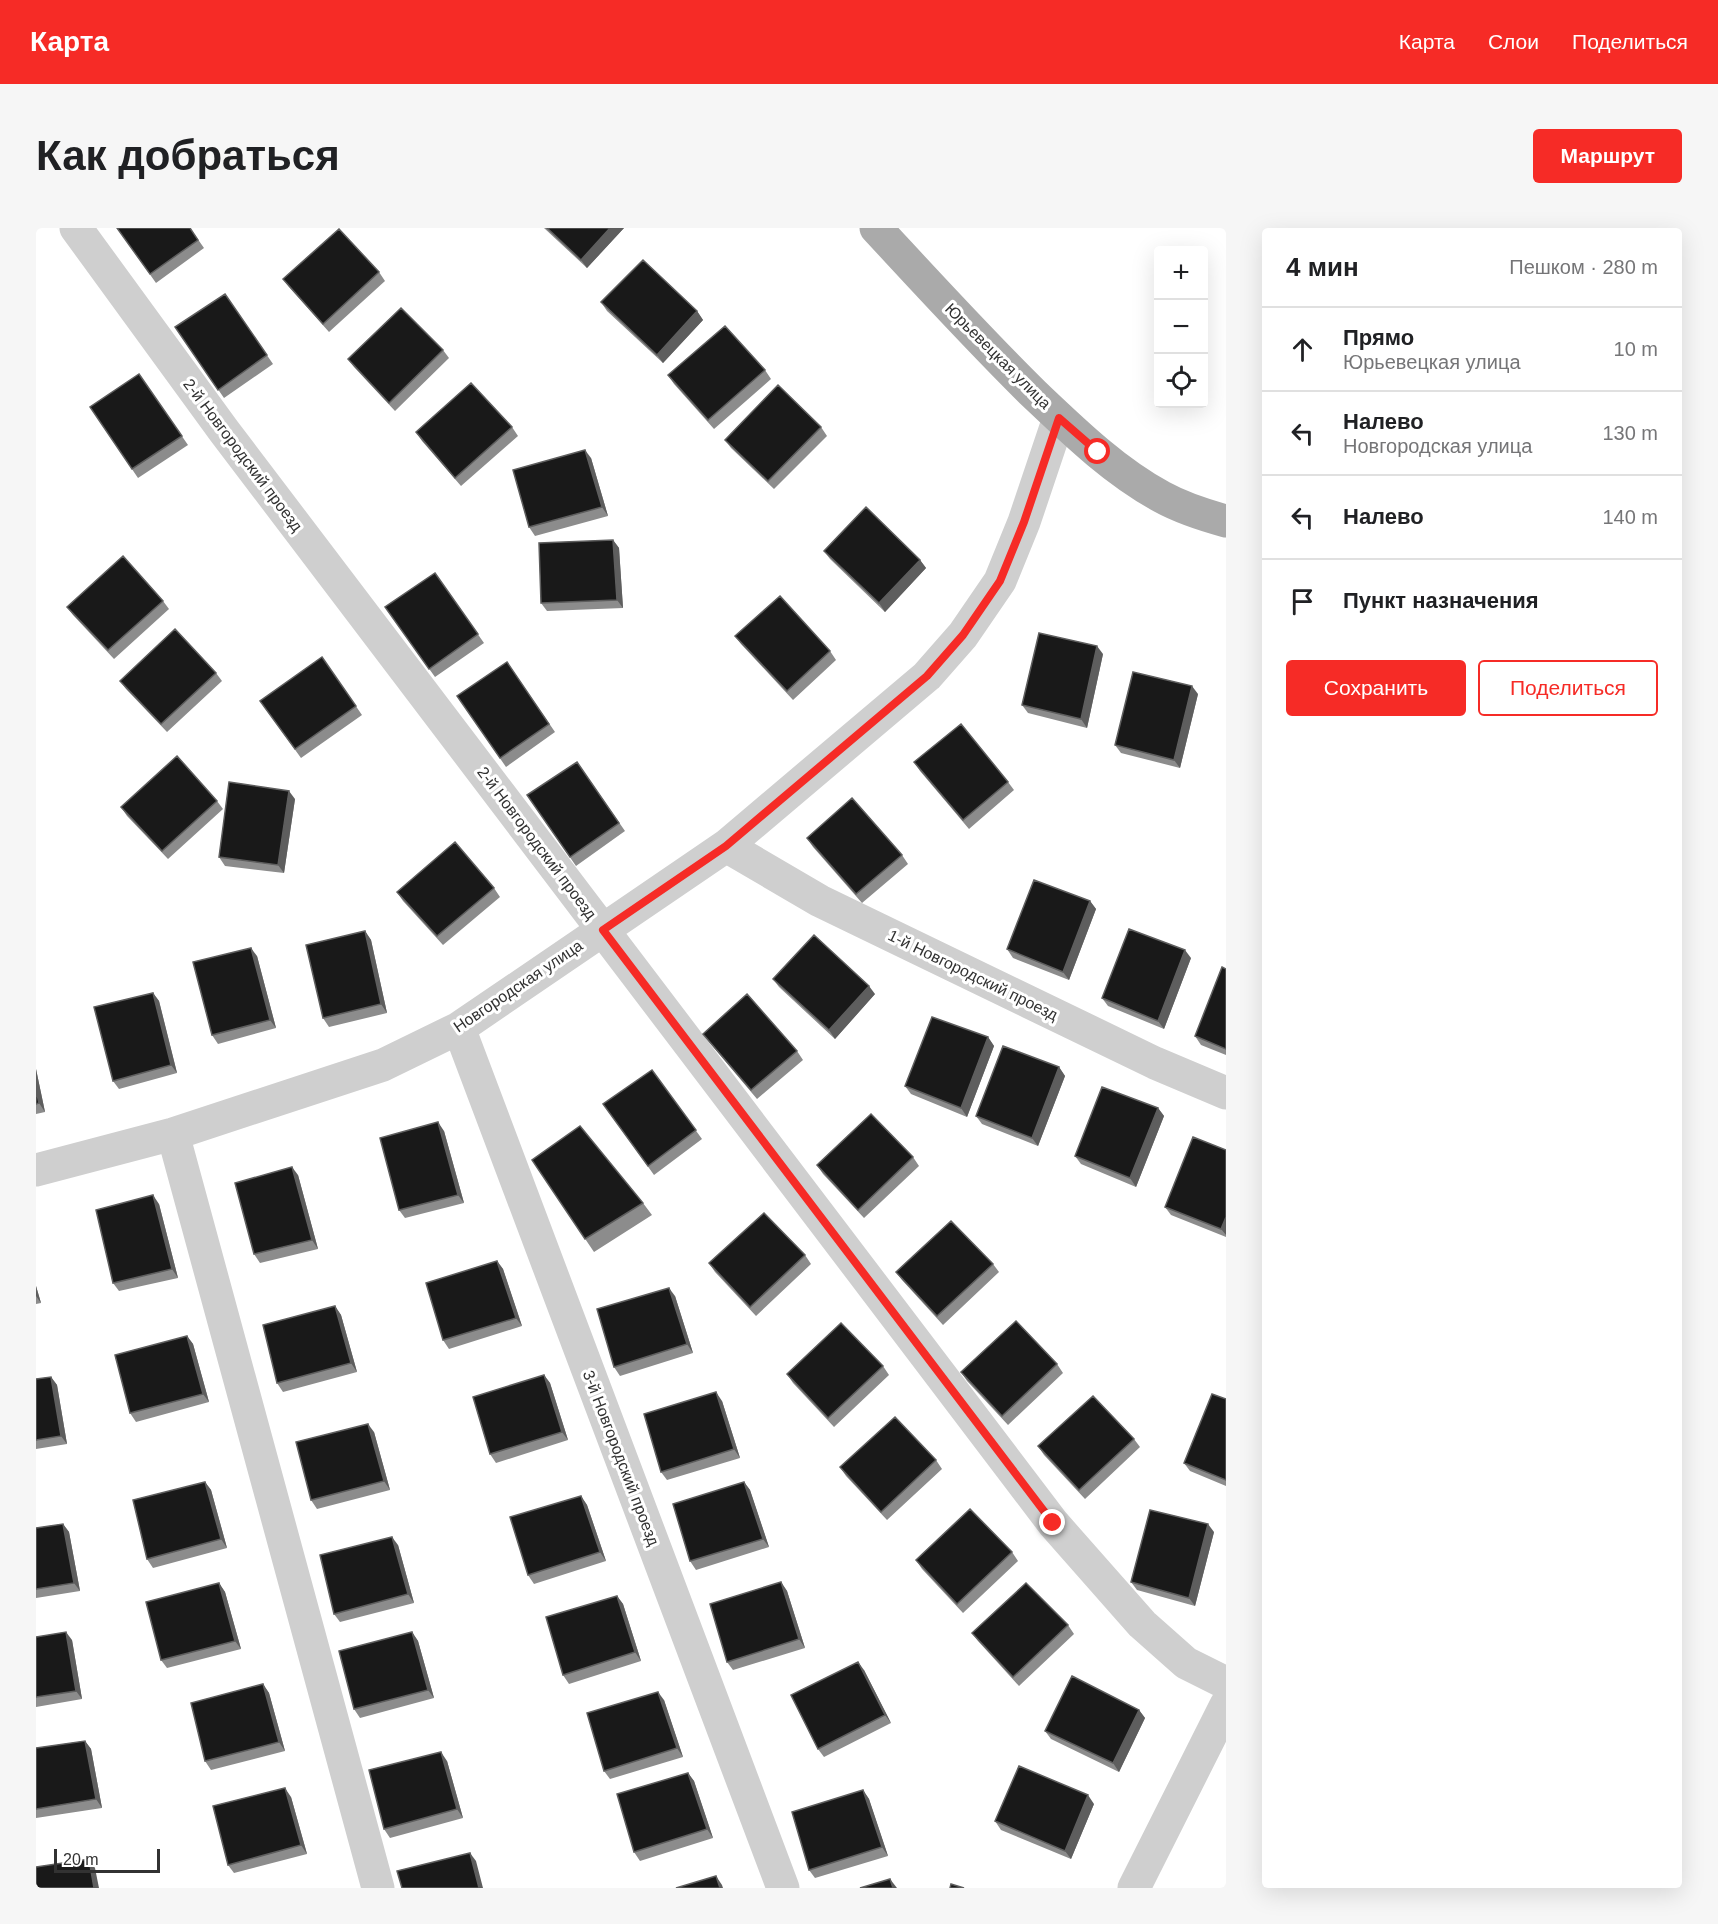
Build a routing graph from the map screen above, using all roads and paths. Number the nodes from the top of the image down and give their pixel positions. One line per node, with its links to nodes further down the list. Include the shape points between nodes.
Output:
1 (76, 228): 6 (street, 2-й Новгородский проезд, via 231,441)
2 (876, 228): 3 (main road, Юрьевецкая улица)
3 (1059, 418): 4 (main road, Юрьевецкая улица, via 1129,476 1162,497); 5 (street, Новгородская улица, via 1000,581 963,635 927,676)
4 (1226, 521)
5 (726, 846): 6 (street, Новгородская улица); 8 (street, 1-й Новгородский проезд, via 820,901 1155,1064)
6 (603, 930): 7 (street, Новгородская улица); 11 (street, 2-й Новгородский проезд, via 1053,1523 1142,1624 1186,1663)
7 (459, 1028): 9 (street, Новгородская улица, via 383,1065); 14 (street, 3-й Новгородский проезд)
8 (1226, 1093)
9 (173, 1134): 10 (street, Новгородская улица); 13 (street)
10 (36, 1170)
11 (1226, 1683)
12 (1226, 1705): 15 (street)
13 (378, 1888)
14 (783, 1888)
15 (1134, 1888)

